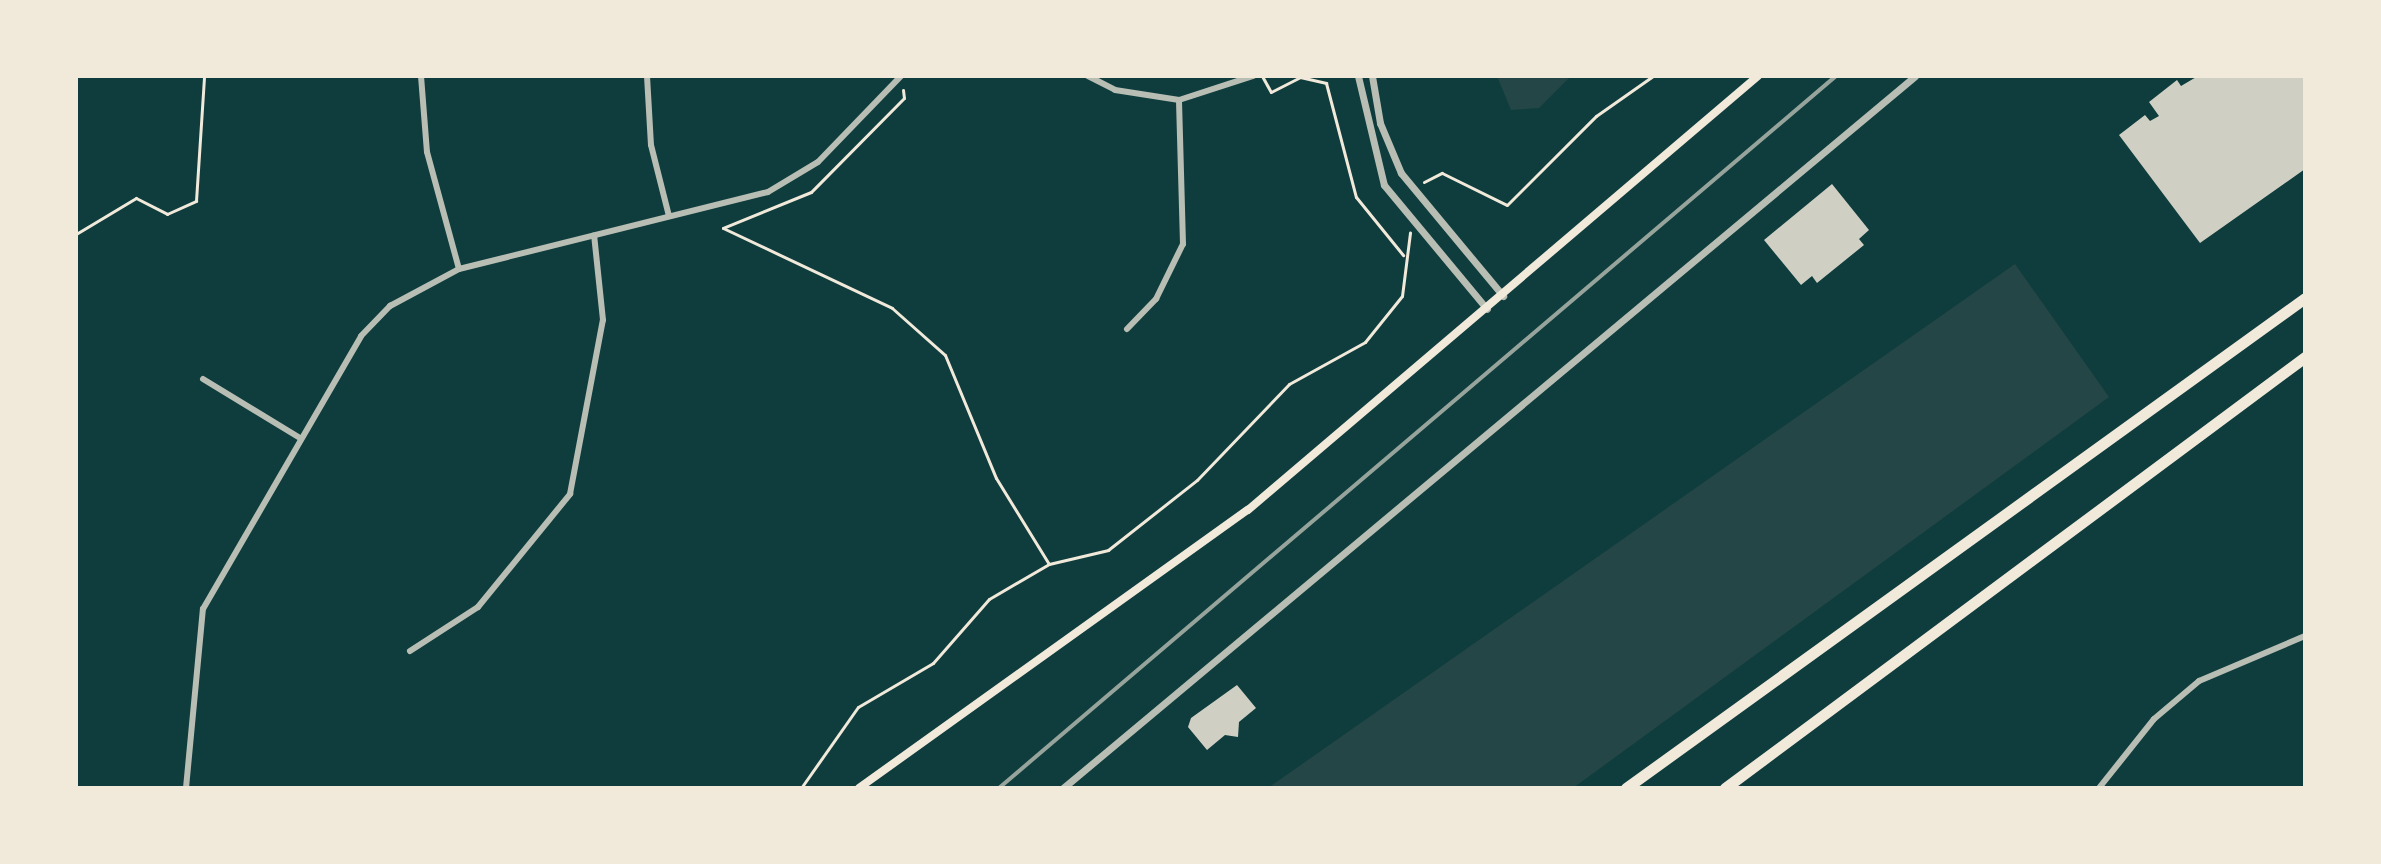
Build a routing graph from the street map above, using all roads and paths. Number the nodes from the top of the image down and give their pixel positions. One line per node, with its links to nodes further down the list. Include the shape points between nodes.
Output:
1 (204, 76): 17 (path, via 196,201 167,214 136,198)
2 (421, 76): 21 (street, via 427,152)
3 (647, 76): 16 (street, via 651,145)
4 (901, 76): 16 (street, via 796,178)
5 (1088, 76): 14 (street, via 1115,90)
6 (1253, 76): 14 (street)
7 (1262, 76): 20 (path, via 1271,92 1300,77 1326,83 1356,197)
8 (1358, 76): 24 (street, via 1384,185)
9 (1372, 76): 22 (street, via 1380,123 1401,173)
10 (1653, 76): 15 (path, via 1596,116 1507,205 1442,173)
11 (1758, 76): 22 (main road)
12 (1915, 76): 35 (street)
13 (903, 91): 29 (path, via 904,98 811,192 723,228 892,308 934,344 957,375 996,478)
14 (1179, 100): 25 (street, via 1183,244 1156,299)
15 (1421, 184)
16 (669, 216): 18 (street)
17 (76, 234)
18 (594, 235): 21 (street); 31 (street, via 603,320 570,494 478,607)
19 (1410, 239): 20 (path)
20 (1403, 255): 29 (path, via 1402,296 1365,342 1289,384 1197,480 1108,550)
21 (459, 269): 28 (street, via 410,292 361,336)
22 (1503, 296): 24 (main road)
23 (2305, 298): 36 (highway)
24 (1487, 309): 34 (main road, via 1248,510)
25 (1127, 329)
26 (2305, 357): 37 (highway)
27 (203, 379): 28 (street)
28 (300, 438): 32 (street, via 203,609)
29 (1049, 564): 33 (path, via 989,599 933,663 858,707)
30 (2305, 636): 38 (street, via 2199,681 2154,719)
31 (410, 651)
32 (186, 788)
33 (801, 788)
34 (859, 788)
35 (1063, 788)
36 (1626, 788)
37 (1725, 788)
38 (2099, 788)

